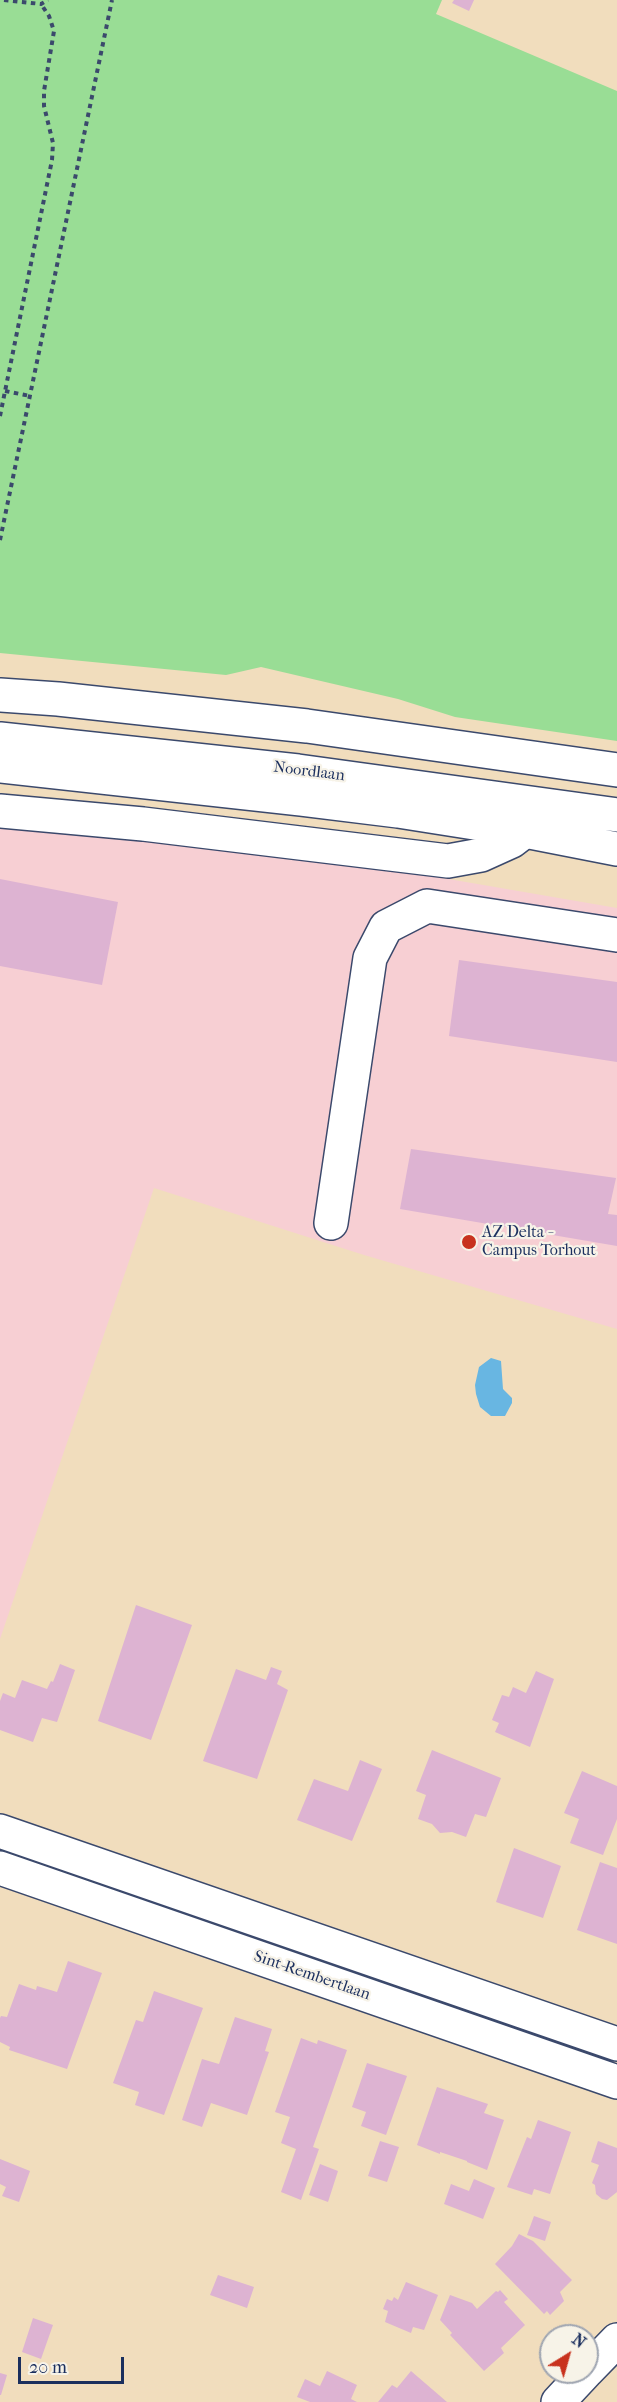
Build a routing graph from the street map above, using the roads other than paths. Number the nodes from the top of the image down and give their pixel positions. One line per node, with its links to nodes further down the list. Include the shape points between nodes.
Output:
1 (0, 695): 4 (street, via 308,726)
2 (0, 739): 6 (street, Noordlaan, via 298,771)
3 (0, 766): 7 (street, Noordlaan, via 301,799)
4 (617, 770)
5 (0, 811): 7 (street, via 448,861 481,855)
6 (617, 815)
7 (525, 831): 8 (street, Noordlaan)
8 (617, 849)
9 (617, 935): 10 (street, via 427,906 386,927 370,958)
10 (331, 1223)
11 (0, 1831): 13 (street)
12 (0, 1868): 14 (street, Sint-Rembertlaan)
13 (193, 1897): 14 (street); 15 (street)
14 (182, 1931): 16 (street, Sint-Rembertlaan)
15 (453, 1986): 16 (street); 17 (street)
16 (441, 2021): 18 (street, Sint-Rembertlaan)
17 (617, 2044)
18 (617, 2082)
19 (617, 2340): 20 (street)
20 (599, 2359)
21 (575, 2384): 22 (street)
22 (558, 2402)

